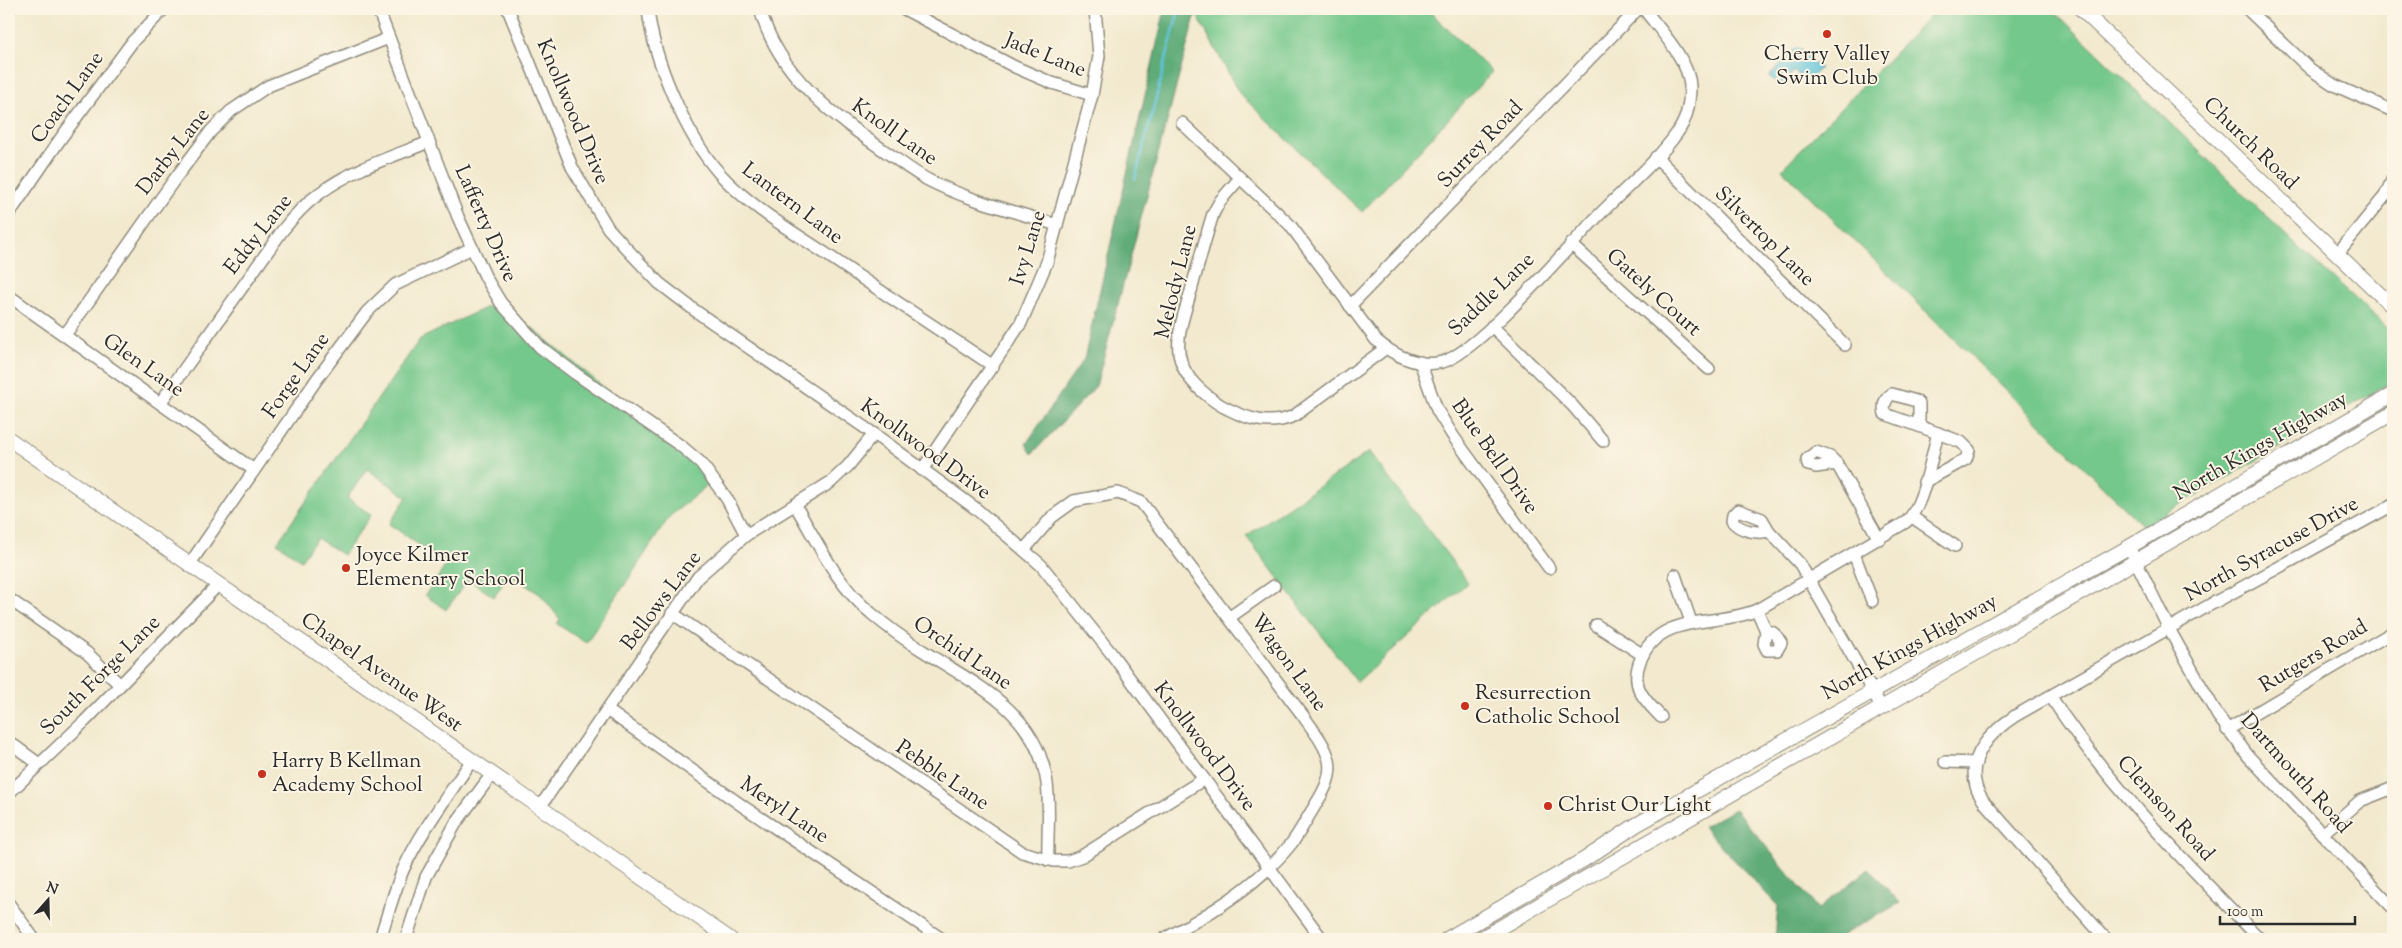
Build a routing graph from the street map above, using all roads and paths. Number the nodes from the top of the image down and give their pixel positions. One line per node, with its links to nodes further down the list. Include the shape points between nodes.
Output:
1 (164, 9): 20 (street, Coach Lane, via 133,41)
2 (378, 9): 12 (street, Lafferty Drive)
3 (508, 9): 40 (street, Knollwood Drive, via 572,167 608,228 667,289)
4 (648, 9): 33 (street, Lantern Lane, via 654,44 673,94 702,150 719,173 740,194 779,222)
5 (760, 9): 21 (street, Knoll Lane, via 782,58 815,100 860,134 928,180 958,194)
6 (904, 9): 13 (street, Jade Lane, via 1015,67)
7 (1095, 9): 13 (street, Ivy Lane, via 1099,56)
8 (1638, 9): 26 (street, Surrey Road)
9 (1644, 9): 17 (street, Saddle Lane, via 1674,48 1689,76 1690,87 1684,121)
10 (2080, 9): 24 (main road, Church Road)
11 (2247, 9): 14 (street, via 2310,69 2326,80)
12 (388, 38): 16 (street, Lafferty Drive); 29 (street, Darby Lane, via 268,86 231,111 211,131 185,166)
13 (1092, 95): 21 (street, Ivy Lane)
14 (2393, 111)
15 (1182, 123): 18 (street, Saddle Lane)
16 (429, 142): 23 (street, Lafferty Drive); 36 (street, Eddy Lane, via 341,179 319,193 295,216)
17 (1656, 157): 22 (street, Saddle Lane); 30 (street, Silvertop Lane)
18 (1240, 178): 26 (street, Saddle Lane, via 1290,225); 31 (street, Melody Lane, via 1213,214 1179,334 1180,363 1193,384 1233,412 1278,422 1294,416)
19 (2393, 178): 24 (street, via 2385,196)
20 (9, 214)
21 (1056, 225): 33 (street, Ivy Lane, via 1047,262 1031,302)
22 (1571, 244): 28 (street, Saddle Lane); 34 (street, Gately Court)
23 (472, 248): 44 (street, Forge Lane, via 416,274 385,293 316,379); 51 (street, Lafferty Drive, via 501,303 540,346 701,463 727,499)
24 (2337, 254): 27 (main road, Church Road)
25 (9, 296): 29 (street, Glen Lane)
26 (1350, 306): 31 (street, Saddle Lane)
27 (2393, 307)
28 (1492, 326): 32 (street, Saddle Lane, via 1462,352 1443,362); 42 (street, via 1572,405)
29 (65, 335): 36 (street, Glen Lane)
30 (1846, 345)
31 (1386, 348): 32 (street, Saddle Lane)
32 (1420, 362): 59 (street, Blue Bell Drive, via 1437,410 1453,436)
33 (993, 366): 45 (street, Ivy Lane)
34 (1709, 369)
35 (2393, 394): 54 (main road, North Kings Highway)
36 (161, 402): 44 (street, Glen Lane)
37 (2393, 413): 57 (main road, North Kings Highway)
38 (1919, 426): 39 (street)
39 (1938, 433): 46 (street); 46 (street, via 1966,446 1968,455)
40 (874, 434): 45 (street, Knollwood Drive); 47 (street, Bellows Lane, via 831,482)
41 (9, 439): 58 (main road, Chapel Avenue West)
42 (1603, 441)
43 (1837, 464): 52 (street)
44 (254, 470): 58 (street, Forge Lane)
45 (922, 470): 55 (street, Knollwood Drive, via 975,508)
46 (1924, 482): 49 (street)
47 (794, 505): 51 (street, Bellows Lane); 91 (street, Orchid Lane, via 836,573 869,612 915,646 994,694 1034,741 1046,778)
48 (2393, 505): 70 (street, North Syracuse Drive)
49 (1912, 517): 52 (street); 53 (street)
50 (1769, 531): 61 (street, via 1800,564)
51 (746, 535): 66 (street, Bellows Lane, via 698,577)
52 (1879, 539): 56 (street)
53 (1955, 546)
54 (2129, 547): 57 (street, Dartmouth Road); 74 (main road, North Kings Highway)
55 (1024, 550): 67 (street, Wagon Lane, via 1052,517 1074,501 1118,492 1141,502 1151,513); 86 (street, Knollwood Drive, via 1040,565 1111,653)
56 (1854, 554): 61 (street); 65 (street)
57 (2138, 561): 70 (street, Dartmouth Road); 76 (main road, North Kings Highway)
58 (189, 564): 62 (main road, Chapel Avenue West)
59 (1549, 568)
60 (1675, 575): 68 (street)
61 (1810, 580): 68 (street, via 1762,621 1743,616); 74 (street)
62 (218, 585): 73 (street, South Forge Lane); 81 (main road, Chapel Avenue West)
63 (1274, 586): 67 (street)
64 (9, 599): 73 (street, via 87,653)
65 (1872, 601)
66 (672, 613): 77 (street, Bellows Lane); 91 (street, Pebble Lane, via 1022,852)
67 (1230, 617): 92 (street, Wagon Lane, via 1324,745 1329,761 1324,790 1291,844)
68 (1691, 622): 72 (street, via 1662,634)
69 (1596, 625): 72 (street)
70 (2169, 629): 75 (street, North Syracuse Drive); 79 (street, Dartmouth Road)
71 (2393, 632): 79 (street, Rutgers Road)
72 (1642, 655): 78 (street, via 1636,685 1641,697)
73 (120, 685): 84 (street, South Forge Lane)
74 (1874, 691): 76 (street); 102 (main road, North Kings Highway, via 1636,826)
75 (2051, 697): 83 (street, North Syracuse Drive, via 1998,727 1987,739); 105 (street, Clemson Road, via 2087,749)
76 (1882, 708): 103 (main road, North Kings Highway)
77 (607, 710): 89 (street, Bellows Lane); 99 (street, Meryl Lane, via 744,807)
78 (1661, 717)
79 (2228, 730): 90 (street, Dartmouth Road)
80 (9, 742): 84 (street)
81 (472, 760): 85 (main road, Chapel Avenue West); 96 (street, via 412,852)
82 (1946, 762): 83 (street)
83 (1976, 763): 104 (street, via 1976,787 1985,803)
84 (40, 764): 88 (street, South Forge Lane)
85 (492, 774): 89 (main road, Chapel Avenue West); 97 (street, via 456,823 426,877)
86 (1204, 778): 91 (street, Pebble Lane, via 1082,856 1068,861); 92 (street, Knollwood Drive)
87 (2393, 788): 90 (street, via 2360,801)
88 (9, 793)
89 (540, 808): 98 (main road, Chapel Avenue West)
90 (2322, 834): 94 (street, Dartmouth Road)
91 (1048, 860)
92 (1269, 865): 100 (street, Wagon Lane, via 1254,882 1199,920); 101 (street, Knollwood Drive)
93 (9, 904): 95 (street)
94 (2393, 908)
95 (34, 939)
96 (380, 939)
97 (406, 939)
98 (730, 939)
99 (942, 939)
100 (1164, 939)
101 (1322, 939)
102 (1447, 939)
103 (1480, 939)
104 (2106, 939)
105 (2260, 939)

